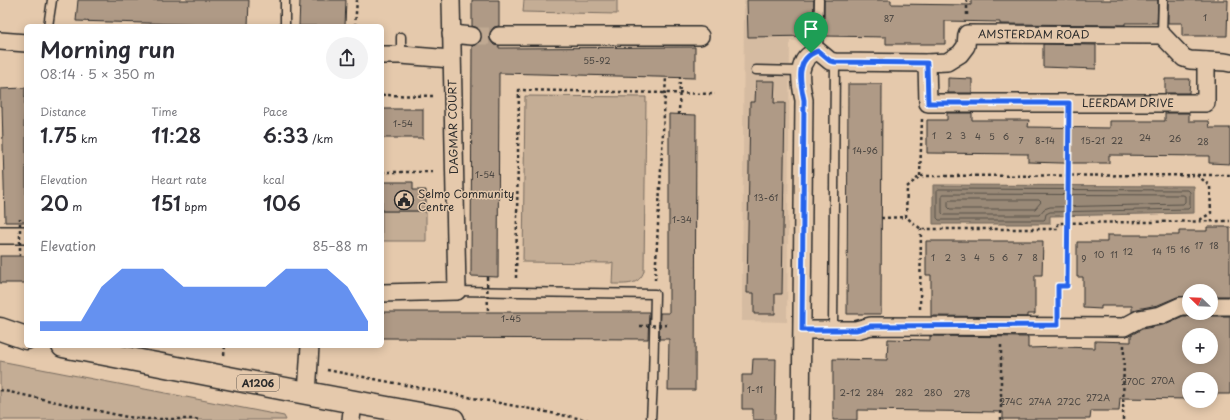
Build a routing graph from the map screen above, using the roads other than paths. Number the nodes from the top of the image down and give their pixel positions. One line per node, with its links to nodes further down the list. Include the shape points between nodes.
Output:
1 (52, 0): 6 (lane)
2 (285, 0): 7 (lane)
3 (451, 0): 8 (street, DAGMAR COURT)
4 (819, 0): 16 (lane)
5 (1163, 0): 9 (lane)
6 (48, 24)
7 (285, 24)
8 (451, 34): 10 (street); 19 (street, DAGMAR COURT)
9 (1162, 35): 20 (street, via 1184,58); 22 (street, AMSTERDAM ROAD, via 967,34 966,46 960,54 947,62)
10 (472, 36)
11 (499, 36): 12 (street)
12 (700, 36)
13 (401, 37): 17 (lane)
14 (0, 41): 15 (street)
15 (24, 43)
16 (818, 51): 21 (street); 25 (street, via 811,53)
17 (401, 54): 18 (street); 19 (street)
18 (384, 55)
19 (451, 59): 28 (street, DAGMAR COURT)
20 (1206, 61): 22 (street, LEERDAM DRIVE, via 1206,103 928,103); 23 (street)
21 (835, 62): 22 (street, AMSTERDAM ROAD); 35 (lane)
22 (927, 63)
23 (1230, 63)
24 (756, 70): 25 (lane)
25 (800, 70): 34 (street, via 804,100)
26 (0, 235): 27 (street)
27 (24, 235)
28 (457, 292): 29 (street); 42 (lane, via 654,294)
29 (384, 293)
30 (1182, 306): 35 (street, via 1161,315 1140,319 1124,327 871,326 856,330)
31 (1218, 306): 32 (street)
32 (1230, 306)
33 (0, 329): 36 (main road)
34 (802, 330): 35 (street); 43 (street)
35 (833, 330)
36 (24, 337)
37 (74, 348): 39 (main road, A1206)
38 (310, 348): 39 (street)
39 (307, 394): 40 (main road, A1206)
40 (352, 411): 41 (main road, A1206)
41 (453, 420)
42 (651, 420)
43 (801, 420)

